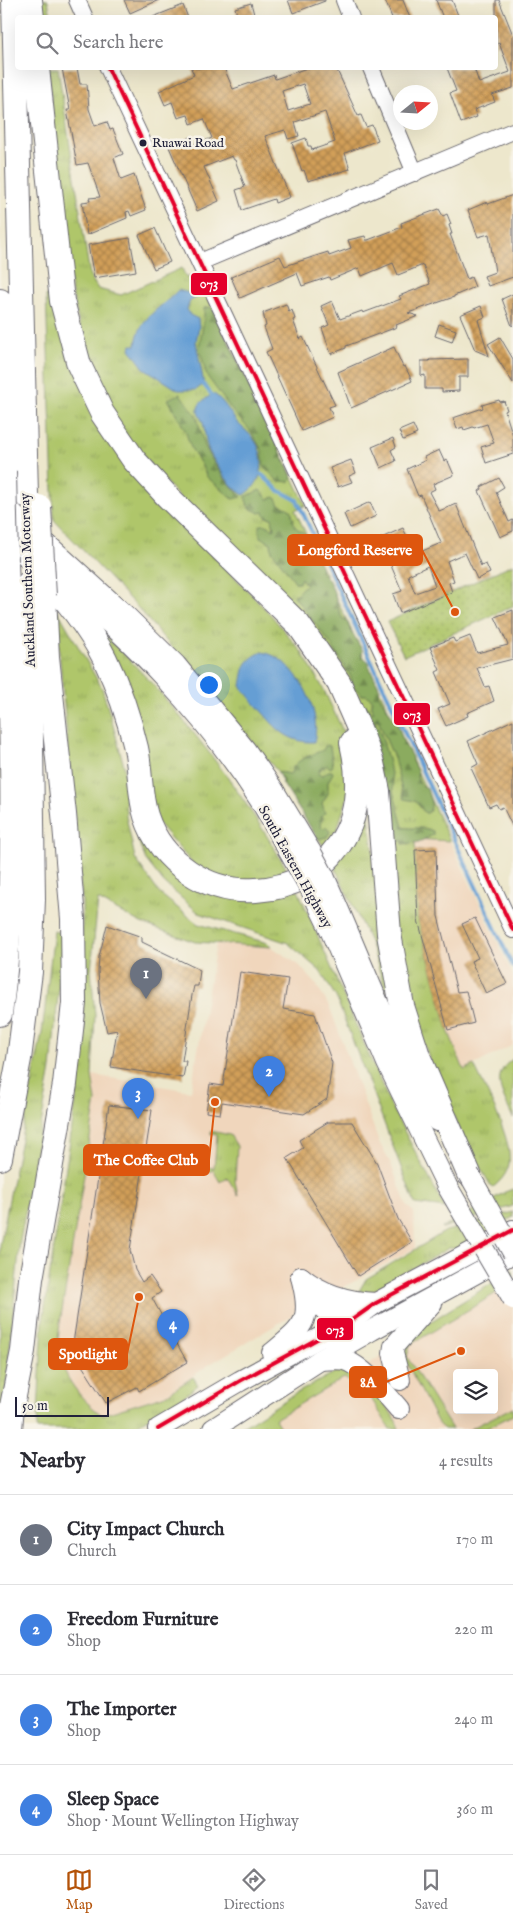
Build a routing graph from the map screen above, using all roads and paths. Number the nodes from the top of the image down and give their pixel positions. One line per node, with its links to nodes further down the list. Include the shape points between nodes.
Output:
1 (14, 0): 8 (highway, Auckland Southern Motorway)
2 (30, 0): 5 (highway)
3 (78, 0): 6 (street)
4 (344, 0): 7 (street)
5 (32, 15)
6 (84, 15)
7 (350, 15)
8 (15, 52)
9 (15, 70): 21 (highway, Auckland Southern Motorway, via 18,206)
10 (37, 70): 20 (highway, via 62,301 86,381 112,429 134,460)
11 (109, 70): 15 (street)
12 (372, 70): 14 (street)
13 (513, 131): 14 (street)
14 (415, 173): 15 (street)
15 (200, 262): 25 (street)
16 (0, 301): 19 (highway, Auckland Southern Motorway, bridge, via 4,471)
17 (0, 500): 23 (main road, South Eastern Highway, via 176,665 245,749 273,789)
18 (0, 526): 19 (main road, South Eastern Highway)
19 (13, 553): 20 (highway, via 82,621 105,660 126,709 136,750 143,805 151,830 161,845 171,858 195,876 218,886 250,891 274,889 319,868 341,842 355,806 358,787 352,745 330,688 305,646); 22 (highway); 23 (main road, South Eastern Highway, via 96,608 146,658 190,706); 26 (highway, Auckland Southern Motorway, via 13,861 8,957)
20 (256, 584): 28 (highway, via 298,624 319,651 339,683 361,732 378,791 389,934 402,1006 418,1056)
21 (37, 590): 27 (highway, Auckland Southern Motorway, via 30,972); 36 (highway, via 64,814 73,919 74,1003 65,1084 31,1279)
22 (0, 605)
23 (303, 857): 24 (main road, South Eastern Highway, bridge)
24 (316, 881): 28 (main road, South Eastern Highway, via 357,949 417,1088); 33 (main road, South Eastern Highway, bridge, via 328,925 387,1063 447,1186)
25 (513, 930)
26 (0, 1014)
27 (0, 1158)
28 (468, 1174): 30 (main road, South Eastern Highway, bridge)
29 (513, 1230): 34 (main road)
30 (513, 1253): 32 (main road)
31 (305, 1292): 34 (main road, via 301,1278 335,1296); 35 (main road, via 326,1311); 39 (main road, via 304,1323)
32 (438, 1295): 37 (main road); 38 (main road, via 394,1346)
33 (513, 1299)
34 (376, 1303): 35 (main road)
35 (352, 1320): 39 (main road)
36 (23, 1351): 41 (highway); 42 (highway)
37 (320, 1360): 40 (main road, via 348,1362 367,1375); 44 (main road)
38 (400, 1380)
39 (240, 1381): 43 (main road)
40 (399, 1409)
41 (10, 1429)
42 (24, 1429)
43 (158, 1429)
44 (213, 1429)

